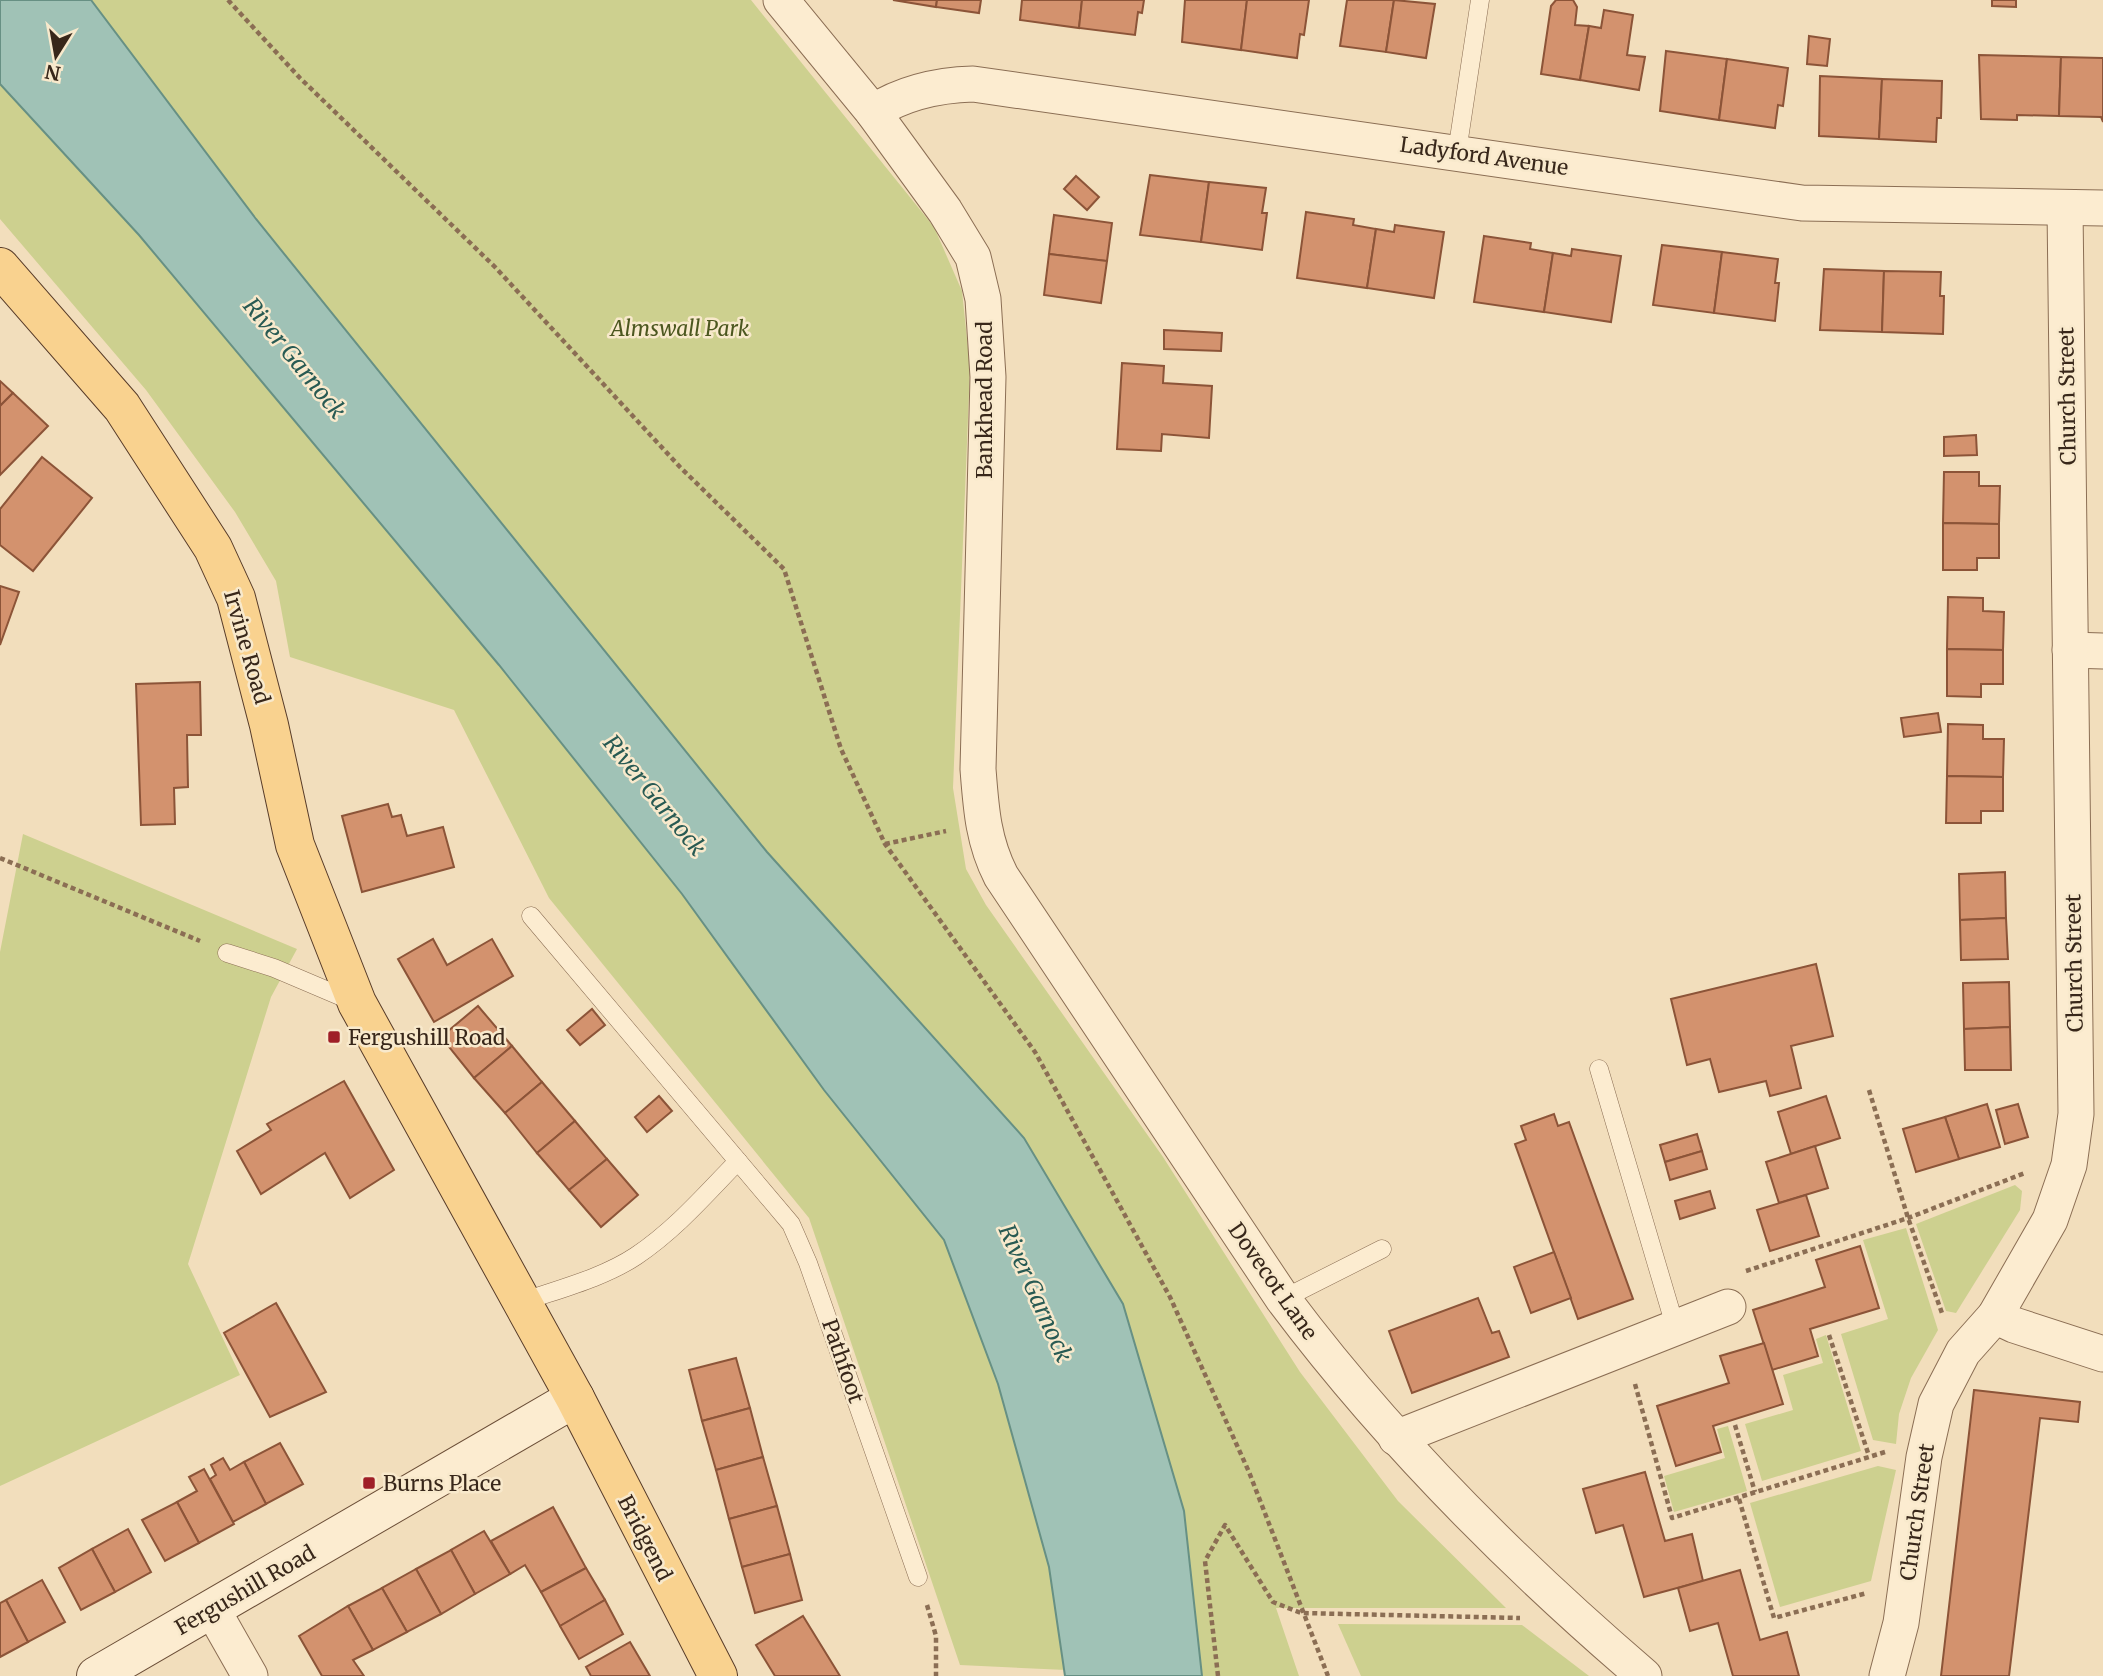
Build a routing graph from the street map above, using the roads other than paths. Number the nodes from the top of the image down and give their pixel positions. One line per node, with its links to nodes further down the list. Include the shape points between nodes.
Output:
1 (781, 0): 3 (street, Bankhead Road)
2 (1480, 0): 4 (lane)
3 (873, 112): 4 (street, Ladyford Avenue, via 891,100 930,89 973,84); 9 (street, Bankhead Road, via 973,257 984,299 988,377 978,769)
4 (1457, 152): 5 (street, Ladyford Avenue, via 1802,202)
5 (2065, 208): 6 (street, Ladyford Avenue); 8 (street, Church Street)
6 (2103, 208)
7 (0, 267): 12 (main road, Irvine Road, via 122,407 213,548 236,598 295,845)
8 (2086, 650): 19 (street, Church Street, via 2076,1114 2069,1165 2050,1220)
9 (982, 824): 16 (street, Dovecot Lane, via 988,851 1001,876)
10 (531, 916): 14 (lane, Pathfoot)
11 (227, 953): 12 (lane)
12 (357, 1003): 17 (main road)
13 (1600, 1069): 20 (lane)
14 (738, 1161): 17 (lane, via 678,1223 635,1257); 24 (lane, Pathfoot, via 791,1224 808,1263)
15 (1382, 1249): 16 (lane)
16 (1283, 1299): 23 (street, Dovecot Lane)
17 (522, 1302): 22 (main road)
18 (1728, 1307): 20 (street)
19 (1995, 1316): 21 (street); 30 (street, Church Street, via 1966,1347 1936,1404 1901,1623)
20 (1675, 1326): 23 (street)
21 (2103, 1354)
22 (575, 1398): 25 (main road, Fergushill Road); 28 (main road, Bridgend)
23 (1396, 1438): 29 (street, Dovecot Lane, via 1578,1619)
24 (918, 1577)
25 (212, 1609): 26 (main road, Fergushill Road); 27 (street)
26 (96, 1676)
27 (250, 1676)
28 (718, 1676)
29 (1644, 1676)
30 (1887, 1676)

